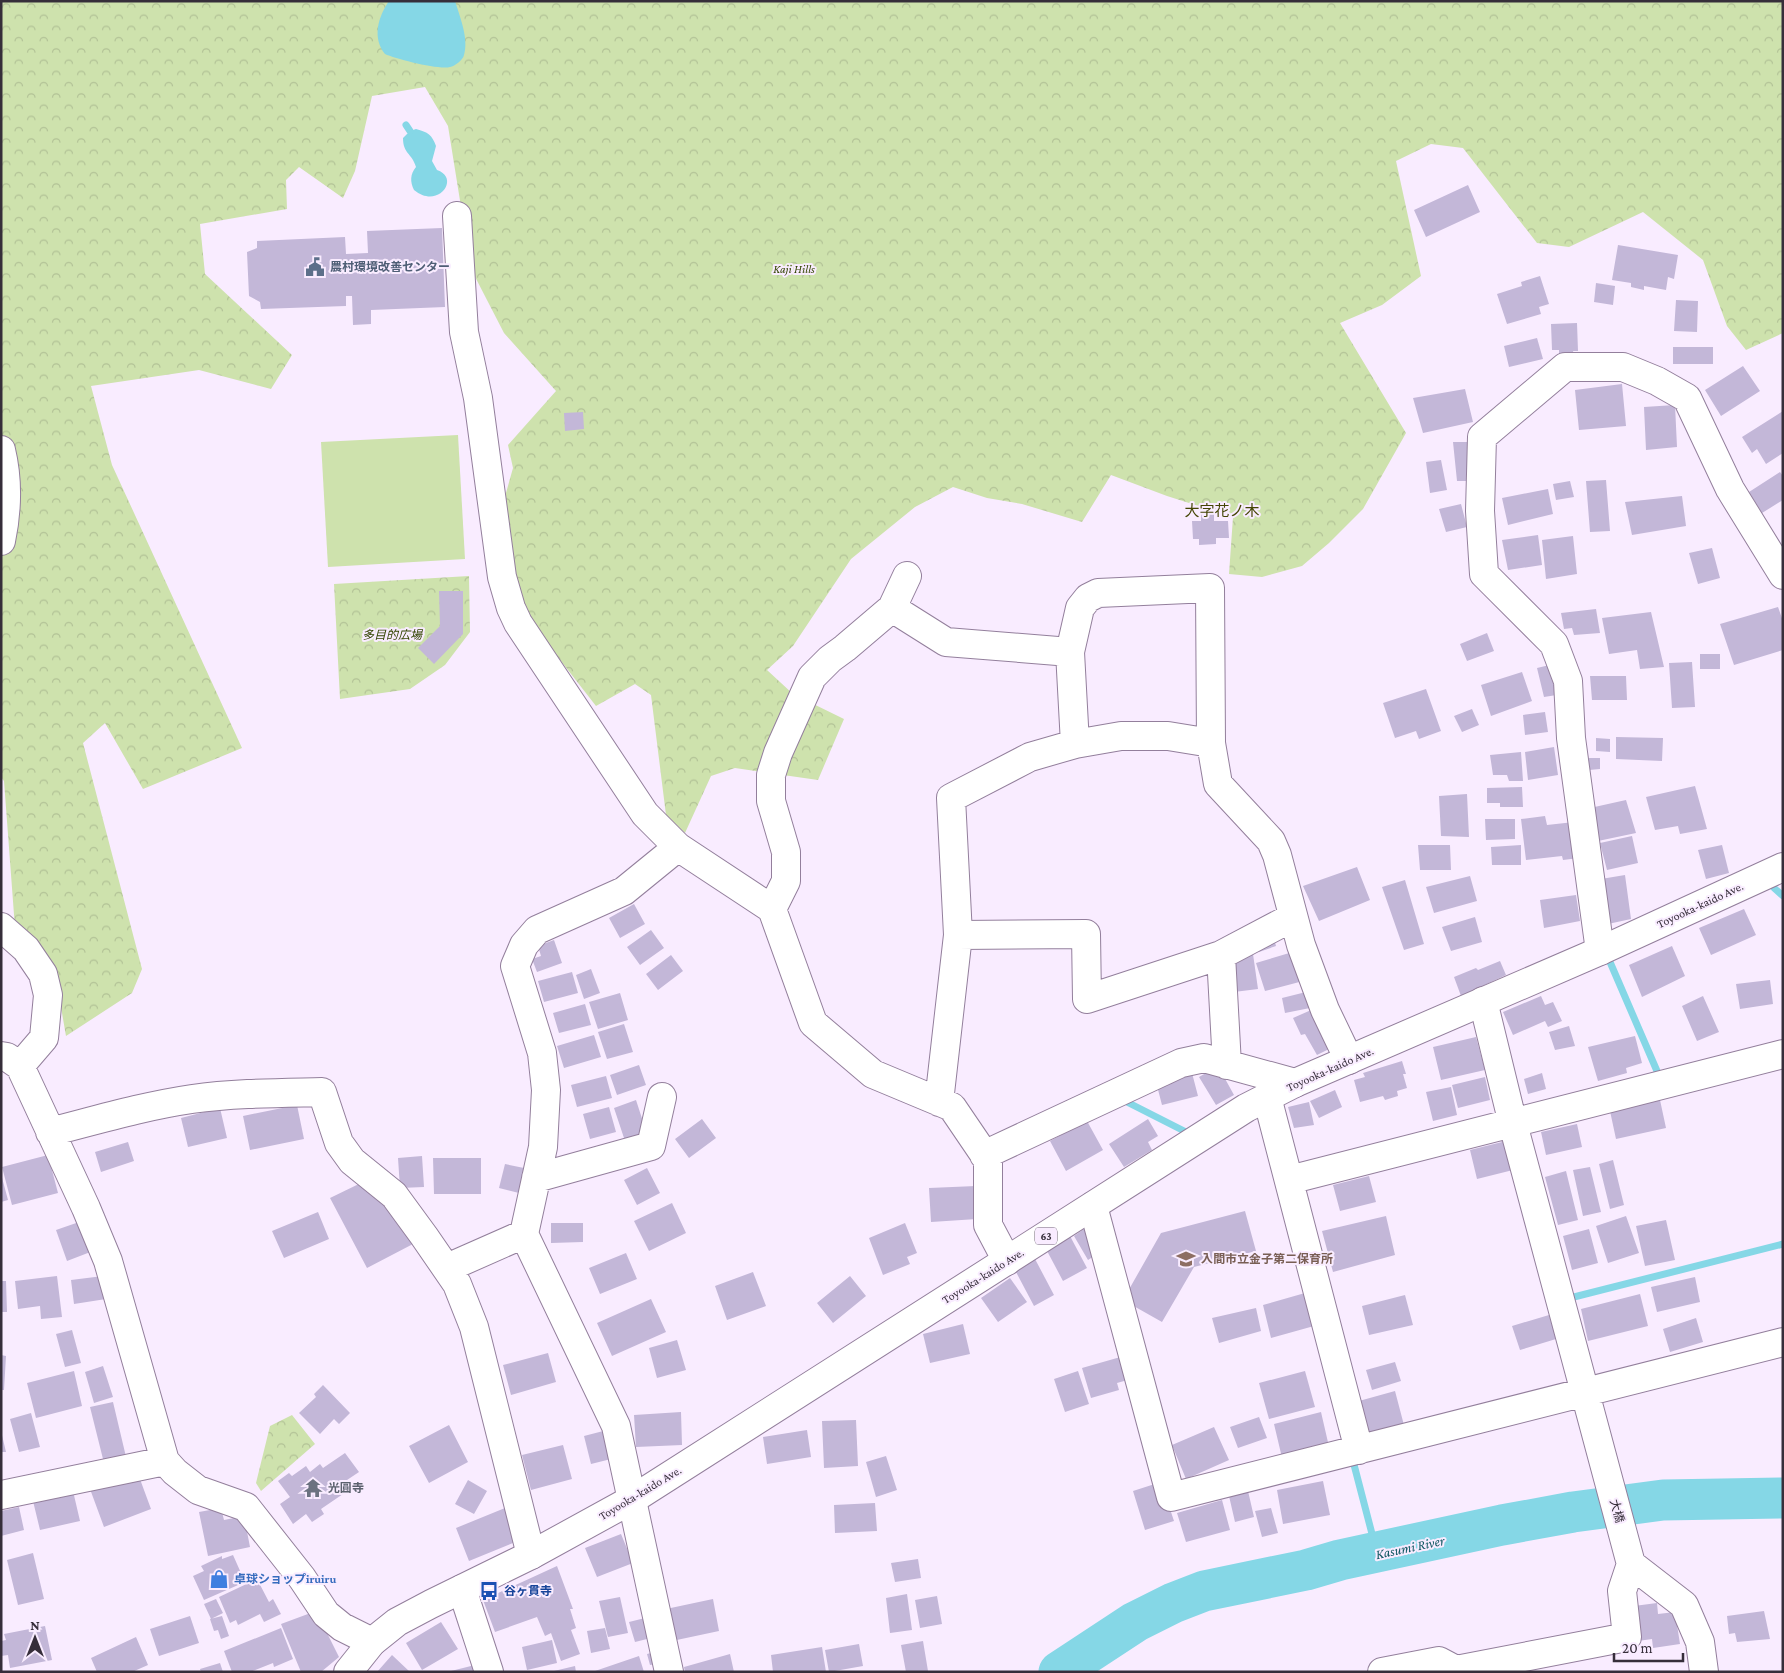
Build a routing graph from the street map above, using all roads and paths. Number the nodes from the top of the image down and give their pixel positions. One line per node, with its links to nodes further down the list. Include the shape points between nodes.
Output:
1 (457, 216): 10 (street, via 464,332 478,398 502,577 511,608 645,814)
2 (1, 450): 3 (street, via 5,466 5,523)
3 (1, 541)
4 (1783, 575): 16 (street, via 1730,489 1687,398 1657,382 1623,367 1565,367 1482,437 1480,510 1484,574 1554,644 1568,681 1571,738)
5 (908, 576): 6 (street)
6 (892, 608): 7 (street, via 946,642); 12 (street, via 812,677 778,754 771,775 771,801 786,852 786,881)
7 (1070, 652): 8 (street, via 1080,608 1088,598 1098,593 1210,588); 9 (street)
8 (1211, 743): 9 (street, via 1168,736 1121,736); 13 (street, via 1218,784 1272,841)
9 (1075, 744): 15 (street, via 1030,757 951,798)
10 (678, 846): 12 (street); 30 (street, via 624,891 537,930 524,945 515,966 542,1053 546,1090 543,1147)
11 (1783, 867): 16 (street, Toyooka-kaido Ave. / 63)
12 (772, 909): 26 (street, via 814,1023 873,1074)
13 (1293, 917): 17 (street); 21 (street, via 1325,1010)
14 (1, 927): 19 (street, via 26,949 43,974 48,995 44,1038)
15 (958, 936): 17 (street, via 1086,934 1087,999); 26 (street)
16 (1600, 951): 18 (street, Toyooka-kaido Ave. / 63)
17 (1221, 955): 22 (street)
18 (1484, 1001): 21 (street, Toyooka-kaido Ave. / 63); 27 (street, 大橋)
19 (7, 1053): 28 (street)
20 (1783, 1054): 27 (street)
21 (1349, 1060): 23 (street, Toyooka-kaido Ave. / 63)
22 (1227, 1065): 23 (street); 29 (street, via 1204,1058 1181,1063)
23 (1296, 1084): 25 (street, Toyooka-kaido Ave. / 63)
24 (662, 1097): 30 (street, via 651,1146)
25 (1267, 1098): 31 (street); 32 (street, Toyooka-kaido Ave. / 63, via 1246,1108)
26 (940, 1102): 29 (street, via 952,1107)
27 (1513, 1124): 31 (street); 37 (street, 大橋)
28 (50, 1132): 35 (street, via 192,1099 322,1092 339,1143 352,1161 394,1196); 39 (street, via 108,1261)
29 (984, 1155): 34 (street, via 988,1160 988,1225)
30 (536, 1178): 33 (street)
31 (1289, 1180): 38 (street)
32 (1093, 1206): 34 (street, Toyooka-kaido Ave. / 63); 38 (street, via 1171,1497)
33 (524, 1234): 35 (street); 41 (street, via 616,1426)
34 (1007, 1261): 41 (street, Toyooka-kaido Ave. / 63)
35 (447, 1268): 42 (street, via 474,1327)
36 (1783, 1342): 37 (street)
37 (1585, 1393): 38 (street); 43 (street, 大橋)
38 (1359, 1450)
39 (165, 1462): 40 (street); 45 (street, via 198,1490 246,1506 326,1614 342,1627)
40 (1, 1495)
41 (632, 1499): 42 (street, Toyooka-kaido Ave. / 63); 48 (street)
42 (531, 1555): 44 (street, Toyooka-kaido Ave. / 63)
43 (1629, 1556): 49 (street, via 1622,1590 1627,1637 1456,1670 1439,1661); 50 (street, via 1684,1605 1700,1642)
44 (462, 1589): 45 (street, Toyooka-kaido Ave. / 63, via 397,1622); 47 (street)
45 (372, 1642): 46 (street, Toyooka-kaido Ave. / 63)
46 (348, 1672)
47 (489, 1672)
48 (670, 1672)
49 (1382, 1672)
50 (1704, 1672)

